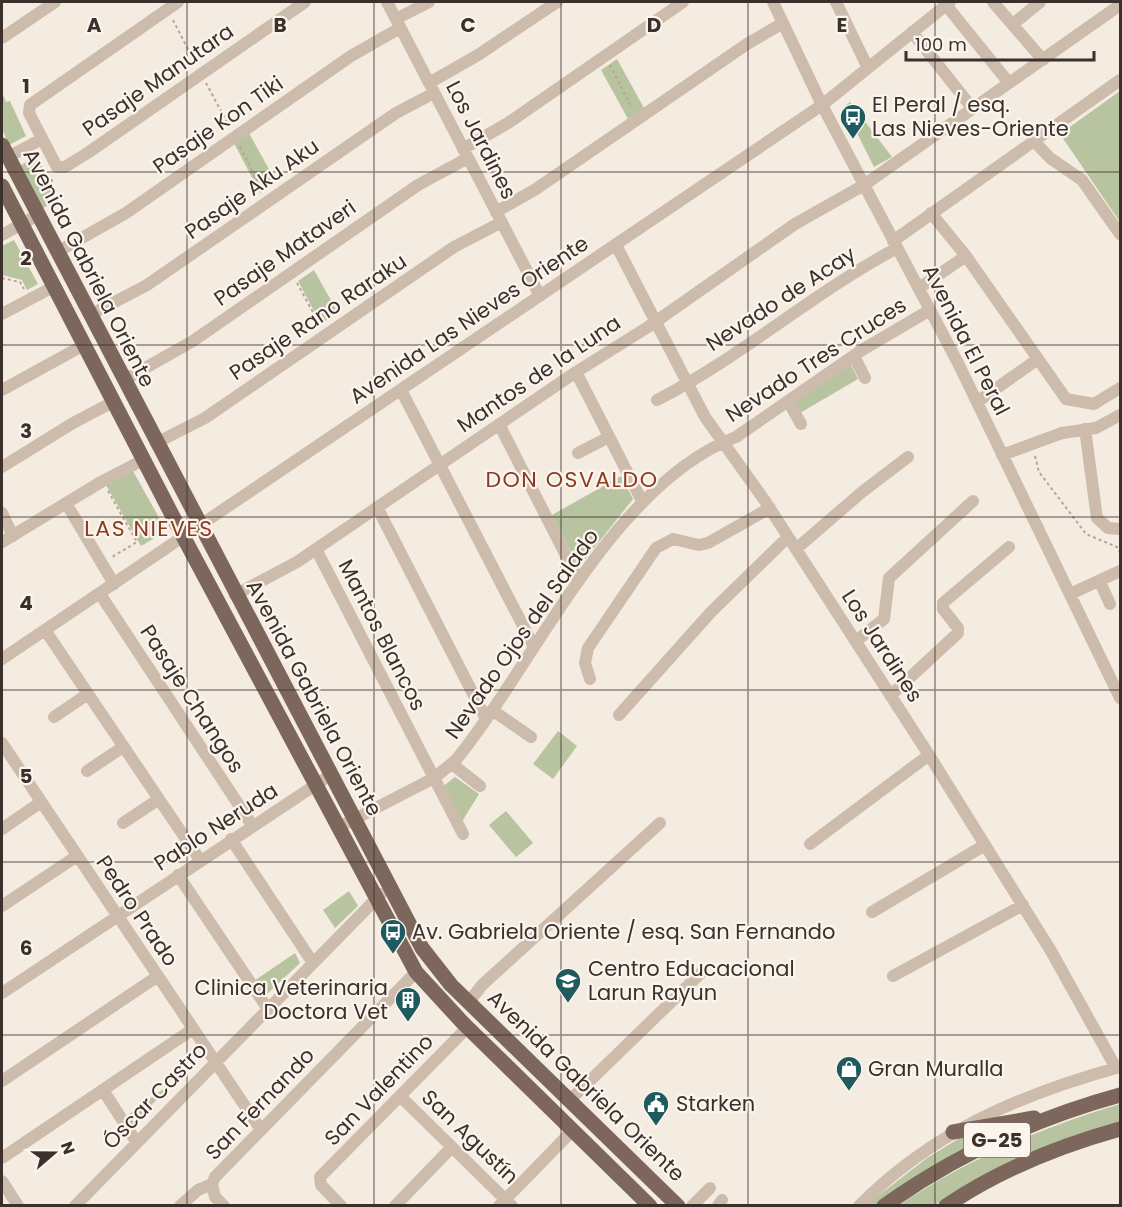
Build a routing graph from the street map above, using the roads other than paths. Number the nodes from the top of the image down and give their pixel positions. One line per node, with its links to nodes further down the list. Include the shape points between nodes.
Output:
1 (56, 2): 18 (street)
2 (178, 2): 26 (street, via 30,105 28,110)
3 (304, 2): 26 (street, Pasaje Manutara, via 68,165 56,165)
4 (387, 2): 15 (street, Los Jardines)
5 (429, 2): 15 (street, Pasaje Kon Tiki)
6 (557, 2): 23 (street, Pasaje Aku Aku)
7 (683, 2): 29 (street, Pasaje Mataveri)
8 (773, 2): 14 (street, Avenida El Peral)
9 (836, 2): 20 (street)
10 (993, 2): 16 (street)
11 (1040, 2): 16 (street)
12 (948, 3): 17 (street, Avenida Las Nieves Oriente); 22 (street)
13 (1120, 5): 19 (street, Mantos de la Luna)
14 (783, 23): 24 (street, Avenida El Peral); 34 (street, Pasaje Rano Raraku)
15 (398, 24): 23 (street, Los Jardines); 40 (street, Pasaje Kon Tiki, via 126,213)
16 (1013, 24): 19 (street)
17 (912, 33): 20 (street, Avenida Las Nieves Oriente); 25 (street)
18 (2, 38)
19 (1043, 60): 22 (street, Mantos de la Luna)
20 (868, 68): 24 (street, Avenida Las Nieves Oriente)
21 (1120, 80): 27 (street, Nevado de Acay)
22 (1010, 83): 25 (street, Mantos de la Luna)
23 (432, 88): 29 (street, Los Jardines); 47 (street, Pasaje Aku Aku, via 147,285)
24 (822, 105): 30 (street, Avenida El Peral); 39 (street, Avenida Las Nieves Oriente)
25 (973, 109): 30 (street, Mantos de la Luna)
26 (42, 139): 28 (street)
27 (1034, 141): 33 (street, Nevado de Acay); 36 (street, via 1050,158 1082,180)
28 (5, 151): 32 (main road, Avenida Gabriela Oriente)
29 (466, 154): 34 (street, Los Jardines); 54 (street, Pasaje Mataveri, via 193,341)
30 (864, 185): 38 (street, Avenida El Peral); 48 (street, Mantos de la Luna, via 814,212)
31 (2, 186): 35 (main road, Avenida Gabriela Oriente)
32 (43, 212): 35 (street); 40 (main road, Avenida Gabriela Oriente)
33 (932, 213): 38 (street, Nevado de Acay); 41 (street)
34 (499, 217): 44 (street, Los Jardines); 69 (street, Pasaje Rano Raraku, via 199,422)
35 (21, 224): 37 (street); 42 (main road, Avenida Gabriela Oriente)
36 (1120, 234)
37 (2, 235)
38 (895, 244): 43 (street, Avenida El Peral); 55 (street, Nevado de Acay)
39 (616, 245): 44 (street, Avenida Las Nieves Oriente); 48 (street, Los Jardines)
40 (57, 252): 47 (main road, Avenida Gabriela Oriente)
41 (966, 256): 43 (street); 51 (street)
42 (53, 287): 46 (street); 49 (main road, Avenida Gabriela Oriente)
43 (919, 288): 45 (street, Avenida El Peral)
44 (540, 296): 58 (street, Avenida Las Nieves Oriente)
45 (930, 310): 50 (street, Nevado Tres Cruces); 62 (street, Avenida El Peral)
46 (2, 314)
47 (90, 315): 54 (main road, Avenida Gabriela Oriente)
48 (655, 321): 52 (street, Mantos de la Luna); 55 (street, Los Jardines)
49 (84, 345): 57 (street); 61 (main road, Avenida Gabriela Oriente)
50 (854, 356): 53 (street); 60 (street, Nevado Tres Cruces)
51 (1038, 359): 56 (street, via 1070,401 1098,403); 62 (street)
52 (576, 372): 64 (street, Mantos de la Luna); 67 (street)
53 (866, 378)
54 (124, 380): 69 (main road, Avenida Gabriela Oriente)
55 (688, 384): 59 (street, Nevado de Acay); 68 (street, Los Jardines)
56 (1120, 388)
57 (2, 390)
58 (400, 390): 74 (street); 82 (street, Avenida Las Nieves Oriente)
59 (657, 400)
60 (788, 401): 65 (street); 68 (street, Nevado Tres Cruces, via 736,437)
61 (113, 402): 73 (main road, Avenida Gabriela Oriente); 75 (street)
62 (977, 402): 71 (street, Avenida El Peral)
63 (1120, 415): 66 (street, via 1096,428)
64 (499, 424): 74 (street, Mantos de la Luna); 91 (street)
65 (801, 424)
66 (1085, 429): 71 (street); 83 (street, via 1097,518 1108,528)
67 (609, 437): 70 (street); 76 (street)
68 (721, 441): 76 (street, Nevado Ojos del Salado); 80 (street, Los Jardines)
69 (156, 443): 82 (main road, Avenida Gabriela Oriente)
70 (578, 453)
71 (1002, 455): 95 (street, Avenida El Peral)
72 (908, 457): 89 (street)
73 (143, 460): 78 (street); 85 (main road, Avenida Gabriela Oriente)
74 (439, 465): 79 (street, Mantos de la Luna); 100 (street)
75 (2, 467)
76 (642, 501): 91 (street, Nevado Ojos del Salado)
77 (974, 501): 99 (street, via 889,578 884,620)
78 (66, 503): 86 (street); 93 (street)
79 (377, 507): 88 (street, Mantos de la Luna); 106 (street)
80 (770, 508): 84 (street, Los Jardines); 102 (street, via 708,543 673,539 656,548 588,648 585,663)
81 (2, 513): 86 (street)
82 (199, 526): 85 (street, Avenida Las Nieves Oriente); 96 (main road, Avenida Gabriela Oriente)
83 (1120, 529)
84 (788, 537): 89 (street, Los Jardines); 107 (street, via 711,612)
85 (184, 538): 93 (street, Avenida Las Nieves Oriente); 117 (main road, Avenida Gabriela Oriente)
86 (7, 539)
87 (1009, 547): 104 (street, via 943,603 958,633)
88 (316, 549): 96 (street, Mantos de la Luna); 116 (street, Mantos Blancos)
89 (796, 549): 99 (street, Los Jardines)
90 (1120, 571): 92 (street)
91 (579, 581): 100 (street, Nevado Ojos del Salado)
92 (1100, 582): 95 (street); 97 (street)
93 (114, 584): 94 (street, Avenida Las Nieves Oriente)
94 (100, 594): 98 (street, Avenida Las Nieves Oriente); 124 (street, Pasaje Changos)
95 (1070, 594): 105 (street, Avenida El Peral)
96 (235, 596): 115 (main road, Avenida Gabriela Oriente)
97 (1110, 604)
98 (45, 630): 101 (street, Avenida Las Nieves Oriente); 103 (street)
99 (856, 641): 104 (street, Los Jardines)
100 (534, 647): 106 (street, Nevado Ojos del Salado)
101 (2, 660)
102 (590, 679)
103 (88, 694): 108 (street); 110 (street)
104 (891, 695): 112 (street, Los Jardines)
105 (1120, 698)
106 (489, 714): 109 (street); 113 (street, Nevado Ojos del Salado)
107 (619, 716)
108 (54, 717)
109 (531, 737)
110 (123, 747): 114 (street); 119 (street)
111 (3, 748): 120 (street, Pedro Prado)
112 (929, 754): 129 (street); 130 (street, Los Jardines)
113 (452, 764): 116 (street, Nevado Ojos del Salado); 118 (street)
114 (87, 771)
115 (332, 774): 117 (street, Pablo Neruda); 121 (main road, Avenida Gabriela Oriente)
116 (434, 778): 121 (street, Nevado Ojos del Salado); 127 (street, Mantos Blancos)
117 (316, 784): 124 (street, Pablo Neruda); 125 (main road, Avenida Gabriela Oriente)
118 (480, 786)
119 (159, 800): 122 (street); 132 (street)
120 (42, 802): 126 (street); 131 (street, Pedro Prado)
121 (355, 819): 125 (street, Nevado Ojos del Salado); 134 (main road, Avenida Gabriela Oriente)
122 (123, 823)
123 (660, 823): 146 (street, via 482,985)
124 (252, 825): 128 (street, Pablo Neruda)
125 (339, 827): 135 (main road, Avenida Gabriela Oriente)
126 (2, 829)
127 (463, 834)
128 (231, 839): 132 (street, Pablo Neruda); 140 (street)
129 (810, 844)
130 (986, 844): 136 (street, Los Jardines); 138 (street)
131 (77, 856): 137 (street); 139 (street, Pedro Prado)
132 (200, 860): 133 (street, Pablo Neruda)
133 (178, 875): 139 (street, Pablo Neruda); 147 (street)
134 (390, 886): 135 (street, Óscar Castro); 146 (main road, Avenida Gabriela Oriente, via 429,959)
135 (376, 899): 140 (street, Óscar Castro); 141 (main road, Avenida Gabriela Oriente)
136 (1023, 904): 144 (street); 151 (street, Los Jardines)
137 (2, 906)
138 (872, 912)
139 (117, 915): 143 (street, Pedro Prado); 145 (street, Pablo Neruda)
140 (313, 963): 147 (street, Óscar Castro)
141 (416, 972): 148 (main road, Avenida Gabriela Oriente); 159 (street, San Fernando)
142 (702, 972): 156 (street)
143 (158, 976): 149 (street, Pedro Prado); 152 (street)
144 (893, 976)
145 (2, 993)
146 (469, 1002): 156 (main road, Avenida Gabriela Oriente)
147 (268, 1009): 150 (street, Óscar Castro)
148 (468, 1027): 155 (street, San Valentino); 160 (main road, Avenida Gabriela Oriente)
149 (193, 1029): 150 (street, Pedro Prado); 153 (street)
150 (216, 1062): 159 (street, Pedro Prado); 162 (street, Óscar Castro)
151 (1118, 1068): 161 (street, via 1032,1094)
152 (2, 1081)
153 (103, 1090): 162 (street); 164 (street)
154 (1120, 1095): 157 (main road, G-25)
155 (400, 1096): 163 (street, San Agustín); 173 (street, San Valentino, via 319,1181)
156 (570, 1100): 176 (main road, Avenida Gabriela Oriente)
157 (1058, 1114): 161 (main road); 179 (main road, G-25, via 964,1156)
158 (1120, 1129): 180 (main road, G-25, via 1021,1164)
159 (261, 1130): 165 (street, San Fernando)
160 (572, 1131): 168 (street); 175 (main road, Avenida Gabriela Oriente)
161 (953, 1132): 178 (street, via 906,1163)
162 (137, 1143): 170 (street, Óscar Castro)
163 (452, 1147): 168 (street, San Agustín); 174 (street)
164 (2, 1158)
165 (212, 1184): 171 (street, San Fernando); 172 (street, via 215,1197)
166 (710, 1188): 177 (street)
167 (4, 1190): 169 (street)
168 (506, 1203)
169 (18, 1206)
170 (75, 1206)
171 (180, 1206)
172 (224, 1206)
173 (341, 1206)
174 (395, 1206)
175 (650, 1206)
176 (678, 1206)
177 (692, 1206)
178 (859, 1206)
179 (884, 1206)
180 (946, 1206)

